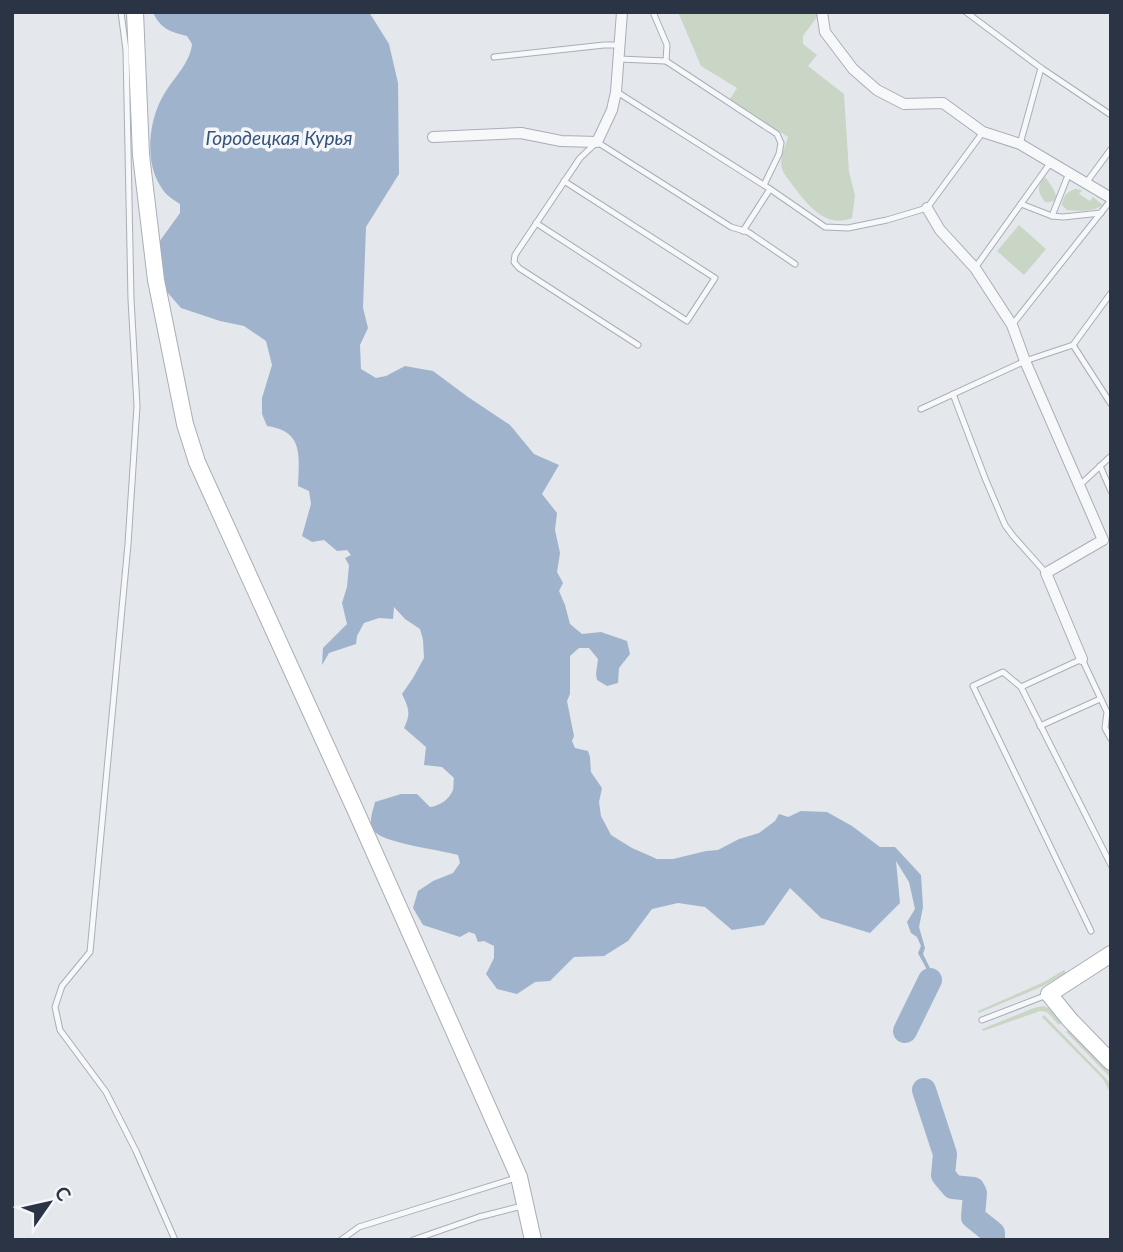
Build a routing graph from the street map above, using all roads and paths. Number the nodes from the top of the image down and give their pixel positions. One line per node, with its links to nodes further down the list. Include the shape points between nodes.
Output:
1 (121, 12): 61 (lane, via 126,50 136,406 128,544 90,952 62,986 55,1007 60,1030 106,1092)
2 (135, 12): 59 (main road, via 141,155 156,280 197,462)
3 (622, 12): 7 (street)
4 (653, 12): 10 (lane, via 667,45)
5 (822, 12): 14 (street, via 825,32 853,69 877,90 904,104 943,103)
6 (966, 12): 11 (lane)
7 (619, 45): 8 (lane); 9 (street)
8 (494, 57)
9 (618, 59): 10 (lane); 12 (street)
10 (666, 61): 23 (lane, via 776,134 781,143 779,154)
11 (1041, 68): 13 (lane); 17 (lane)
12 (616, 92): 16 (street); 23 (lane)
13 (1111, 115)
14 (984, 132): 17 (street); 27 (lane)
15 (433, 137): 16 (street, via 521,133)
16 (597, 142): 21 (lane); 31 (lane, via 731,228)
17 (1020, 144): 19 (street)
18 (1111, 149): 22 (lane)
19 (1051, 162): 20 (street); 26 (lane)
20 (1069, 173): 22 (street); 29 (lane)
21 (565, 181): 30 (lane); 30 (lane, via 715,278 687,321)
22 (1085, 183): 25 (street)
23 (764, 185): 24 (lane)
24 (771, 189): 27 (lane, via 825,227 848,228); 31 (lane)
25 (1111, 199): 28 (lane)
26 (1021, 204): 29 (lane); 33 (lane)
27 (927, 208): 33 (street, via 940,230)
28 (1101, 213): 29 (lane); 35 (lane)
29 (1052, 216)
30 (536, 223): 36 (lane, via 515,254 519,268)
31 (743, 231): 32 (lane)
32 (794, 264)
33 (975, 268): 35 (street)
34 (1111, 293): 37 (lane)
35 (1012, 325): 38 (street)
36 (638, 345)
37 (1073, 345): 38 (lane); 40 (lane)
38 (1025, 361): 39 (lane); 44 (street)
39 (953, 394): 41 (lane); 47 (lane, via 1006,525)
40 (1111, 404)
41 (921, 409)
42 (1111, 456): 43 (lane)
43 (1100, 466): 44 (lane); 45 (lane)
44 (1079, 486): 46 (street)
45 (1111, 491)
46 (1107, 538): 47 (street)
47 (1046, 573): 48 (street)
48 (1082, 659): 49 (lane); 50 (lane)
49 (1021, 687): 51 (lane); 54 (lane, via 1003,672 973,686)
50 (1100, 699): 51 (lane); 52 (lane)
51 (1040, 726): 53 (lane)
52 (1111, 739)
53 (1111, 865)
54 (1091, 931)
55 (1111, 954): 56 (main road)
56 (1049, 994): 57 (lane); 58 (main road)
57 (982, 1020)
58 (1111, 1062)
59 (519, 1177): 60 (main road); 62 (lane, via 359,1227)
60 (526, 1205): 63 (lane); 64 (main road)
61 (175, 1240)
62 (341, 1240)
63 (413, 1240)
64 (533, 1240)

